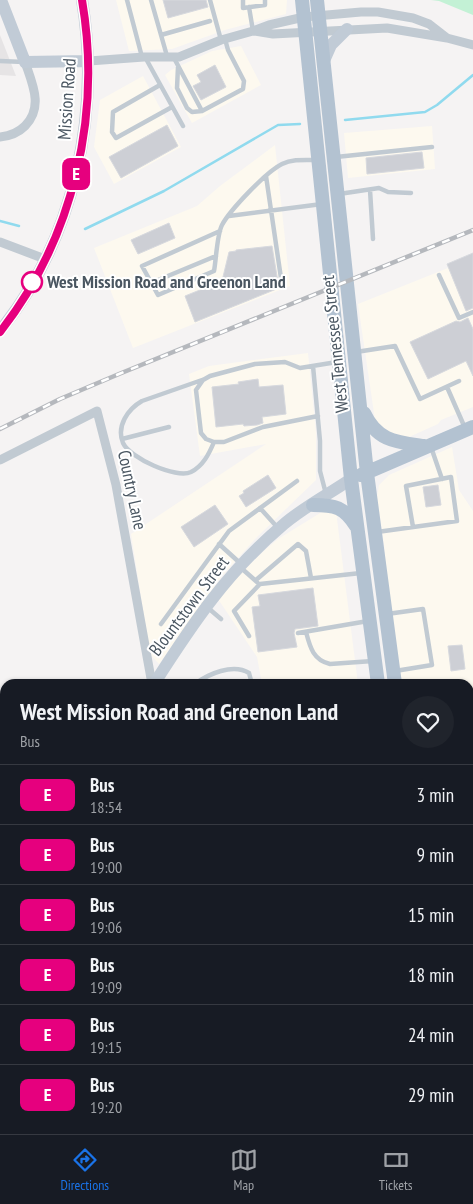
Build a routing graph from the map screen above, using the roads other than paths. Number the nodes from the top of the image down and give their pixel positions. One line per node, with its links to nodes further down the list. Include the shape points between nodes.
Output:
1 (2, 0): 26 (main road)
2 (82, 0): 24 (main road, Mission Road)
3 (127, 0): 22 (lane)
4 (151, 0): 18 (lane)
5 (210, 0): 20 (lane)
6 (243, 0): 10 (lane, via 243,8)
7 (265, 0): 10 (lane, via 265,5)
8 (302, 0): 12 (main road, West Tennessee Street)
9 (317, 0): 11 (main road, West Tennessee Street)
10 (249, 7): 15 (lane)
11 (318, 16): 12 (street); 16 (main road, West Tennessee Street); 19 (street, via 361,12 395,14 429,24)
12 (304, 18): 15 (street, via 269,24); 17 (main road, West Tennessee Street)
13 (210, 21): 18 (lane)
14 (347, 29): 16 (street); 19 (street, via 387,28); 27 (main road, via 330,45)
15 (253, 31): 17 (street); 20 (street)
16 (320, 32): 17 (street); 27 (main road, West Tennessee Street)
17 (305, 33): 33 (main road, West Tennessee Street)
18 (161, 34): 25 (lane)
19 (448, 38): 21 (street)
20 (223, 40): 25 (street); 30 (lane, via 244,81 243,89)
21 (473, 45)
22 (143, 57): 24 (street); 25 (street); 28 (lane)
23 (0, 61): 26 (lane)
24 (89, 61): 26 (main road); 49 (main road, Mission Road, via 88,100 78,167 67,207)
25 (173, 61): 30 (lane); 30 (lane, via 177,88 187,108 192,112)
26 (25, 62): 32 (street, via 35,92 34,112 23,128)
27 (323, 63): 35 (main road, West Tennessee Street)
28 (160, 85): 29 (lane); 29 (lane, via 113,112 112,132 116,138)
29 (172, 107): 31 (lane)
30 (202, 111)
31 (183, 126)
32 (0, 137)
33 (316, 140): 35 (main road); 36 (main road, West Tennessee Street)
34 (432, 147): 35 (lane)
35 (333, 158): 38 (main road, West Tennessee Street)
36 (318, 160): 37 (lane, via 283,163); 38 (main road); 42 (main road, West Tennessee Street)
37 (266, 176): 43 (lane); 44 (lane)
38 (335, 178): 41 (main road, West Tennessee Street)
39 (370, 190): 40 (lane, via 378,188); 41 (lane); 46 (lane)
40 (411, 193)
41 (337, 194): 55 (main road, West Tennessee Street)
42 (322, 204): 43 (lane); 56 (main road, West Tennessee Street)
43 (271, 211): 44 (lane); 52 (lane)
44 (229, 216): 45 (lane)
45 (220, 231): 48 (lane); 51 (lane, via 142,266)
46 (374, 239)
47 (0, 242): 49 (street)
48 (216, 256): 51 (lane); 51 (lane, via 214,271 158,295)
49 (45, 259): 54 (main road, Mission Road)
50 (439, 275): 53 (lane, via 459,318)
51 (151, 283)
52 (282, 285)
53 (473, 312)
54 (0, 332)
55 (354, 352): 60 (lane, via 395,346 420,399); 61 (main road, West Tennessee Street)
56 (339, 362): 57 (lane); 70 (main road, West Tennessee Street)
57 (313, 366): 58 (lane, via 300,368 285,362 255,364); 62 (lane)
58 (203, 380): 65 (lane, via 136,404 122,426); 66 (lane, via 196,390 201,433)
59 (459, 381): 60 (lane)
60 (447, 386): 64 (lane)
61 (360, 406): 67 (main road, via 369,424 382,436 396,442); 69 (main road, West Tennessee Street)
62 (318, 416): 66 (lane, via 262,427 224,442); 73 (lane, via 320,472)
63 (169, 427): 65 (lane)
64 (469, 428): 67 (main road)
65 (122, 439): 66 (lane, via 127,448 143,459 180,474 192,472 200,466)
66 (214, 442)
67 (427, 445): 69 (main road); 71 (lane)
68 (0, 460): 95 (street, Country Lane, via 97,411 116,485)
69 (368, 473): 70 (main road); 79 (main road, West Tennessee Street)
70 (351, 479): 73 (main road, Blountstown Street); 77 (main road, West Tennessee Street)
71 (442, 479): 76 (lane, via 406,486); 76 (lane, via 452,477 457,520)
72 (297, 481): 75 (lane)
73 (326, 496): 74 (main road, Blountstown Street)
74 (313, 505): 77 (main road, via 339,508); 78 (main road, Blountstown Street)
75 (260, 508): 78 (lane); 80 (lane, via 229,531)
76 (413, 527): 79 (lane)
77 (357, 528): 82 (main road, West Tennessee Street)
78 (278, 529): 81 (main road, Blountstown Street)
79 (375, 532): 86 (main road, West Tennessee Street)
80 (220, 544): 81 (lane); 89 (lane)
81 (240, 565): 84 (lane); 85 (main road, Blountstown Street)
82 (363, 573): 83 (lane); 88 (main road, West Tennessee Street)
83 (310, 578): 84 (lane); 84 (lane, via 306,551 298,544)
84 (258, 582): 92 (lane, via 234,611)
85 (206, 606): 87 (lane); 96 (main road, Blountstown Street)
86 (386, 615): 94 (main road, West Tennessee Street); 94 (lane, via 423,609 432,664)
87 (221, 619)
88 (369, 621): 90 (lane); 93 (main road, West Tennessee Street)
89 (161, 624)
90 (306, 632): 91 (lane); 93 (lane, via 312,651 324,662)
91 (298, 633)
92 (249, 636)
93 (375, 660): 99 (main road, West Tennessee Street)
94 (394, 677)
95 (152, 679)
96 (156, 679)
97 (201, 679): 98 (lane, via 243,669)
98 (251, 679)
99 (377, 679)

